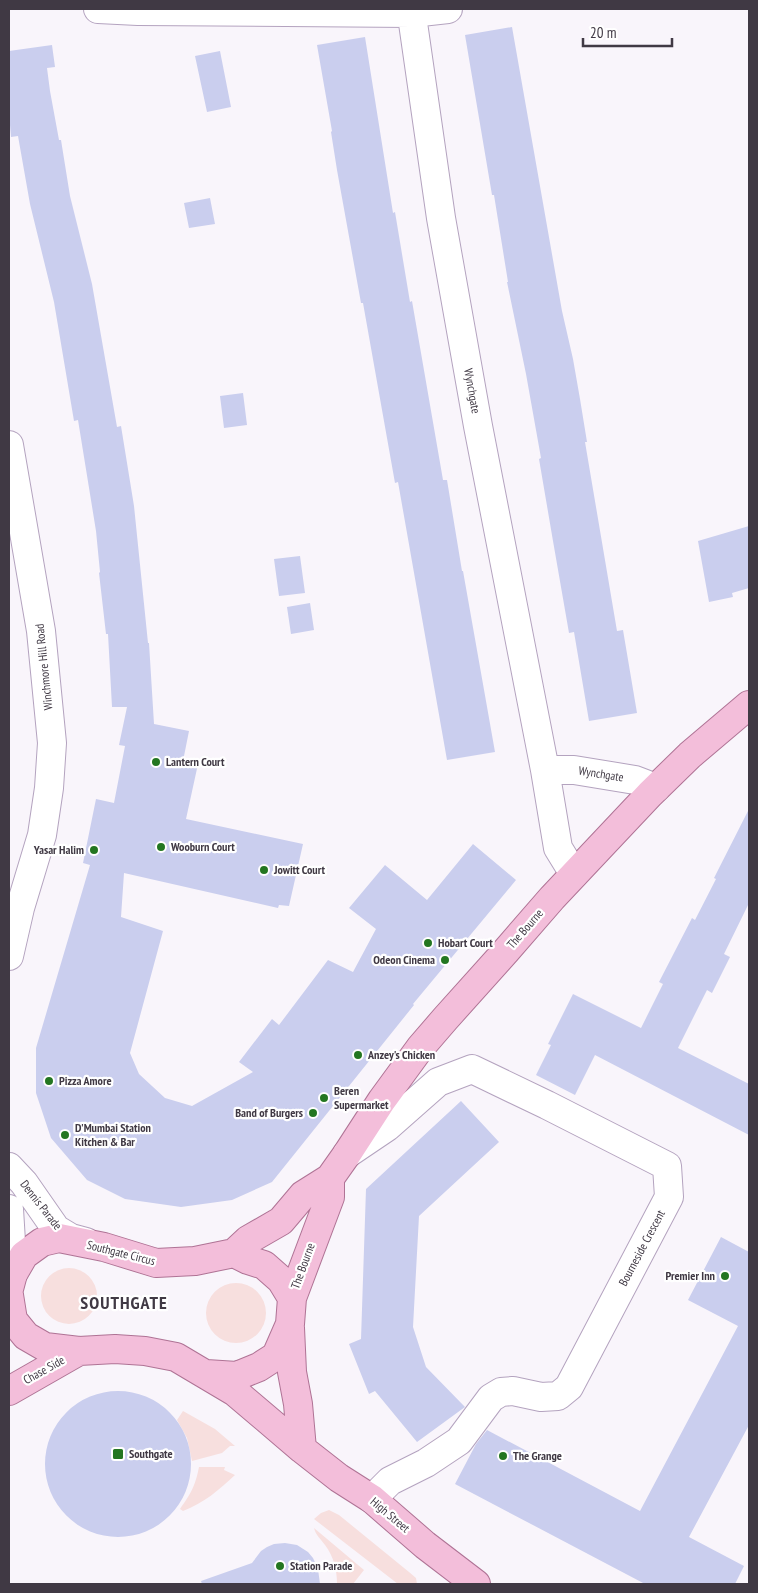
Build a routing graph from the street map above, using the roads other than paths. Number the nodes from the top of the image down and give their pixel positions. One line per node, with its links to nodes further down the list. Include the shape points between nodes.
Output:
1 (98, 9): 3 (street)
2 (448, 9): 3 (street)
3 (411, 11): 6 (street, Wynchgate, via 441,218)
4 (9, 445): 9 (street, Winchmore Hill Road, via 41,631 52,743 42,835)
5 (749, 705): 7 (main road, The Bourne)
6 (545, 770): 7 (street, Wynchgate, via 574,770 635,780); 8 (street, Wynchgate, via 558,848)
7 (656, 788): 8 (main road, The Bourne)
8 (574, 874): 10 (main road, The Bourne, via 420,1048)
9 (9, 956)
10 (347, 1154): 12 (main road, The Bourne); 22 (street, Bourneside Crescent, via 387,1127 438,1082 472,1069 667,1166 669,1197 569,1387 558,1396 541,1397 513,1391 491,1398 460,1441 390,1481)
11 (9, 1167): 14 (street, Dennis Parade, via 24,1182 56,1229 71,1238)
12 (330, 1178): 15 (main road, The Bourne, via 303,1195 281,1221 248,1240); 17 (main road, The Bourne, via 330,1196)
13 (9, 1209): 16 (street)
14 (104, 1247): 15 (main road, Southgate Circus, via 156,1263 195,1261); 16 (main road, Southgate Circus, via 59,1238 42,1242 24,1255)
15 (234, 1253): 17 (main road, via 264,1265 281,1280)
16 (10, 1286): 18 (main road, via 13,1320 26,1336 45,1348)
17 (291, 1311): 19 (main road, via 276,1356 237,1376); 21 (main road, via 292,1372)
18 (79, 1351): 19 (main road, via 155,1352 176,1357); 20 (main road, Chase Side)
19 (206, 1374): 21 (main road, High Street, via 235,1392)
20 (9, 1391)
21 (302, 1449): 22 (main road, High Street)
22 (372, 1499): 23 (main road, High Street)
23 (476, 1584)

